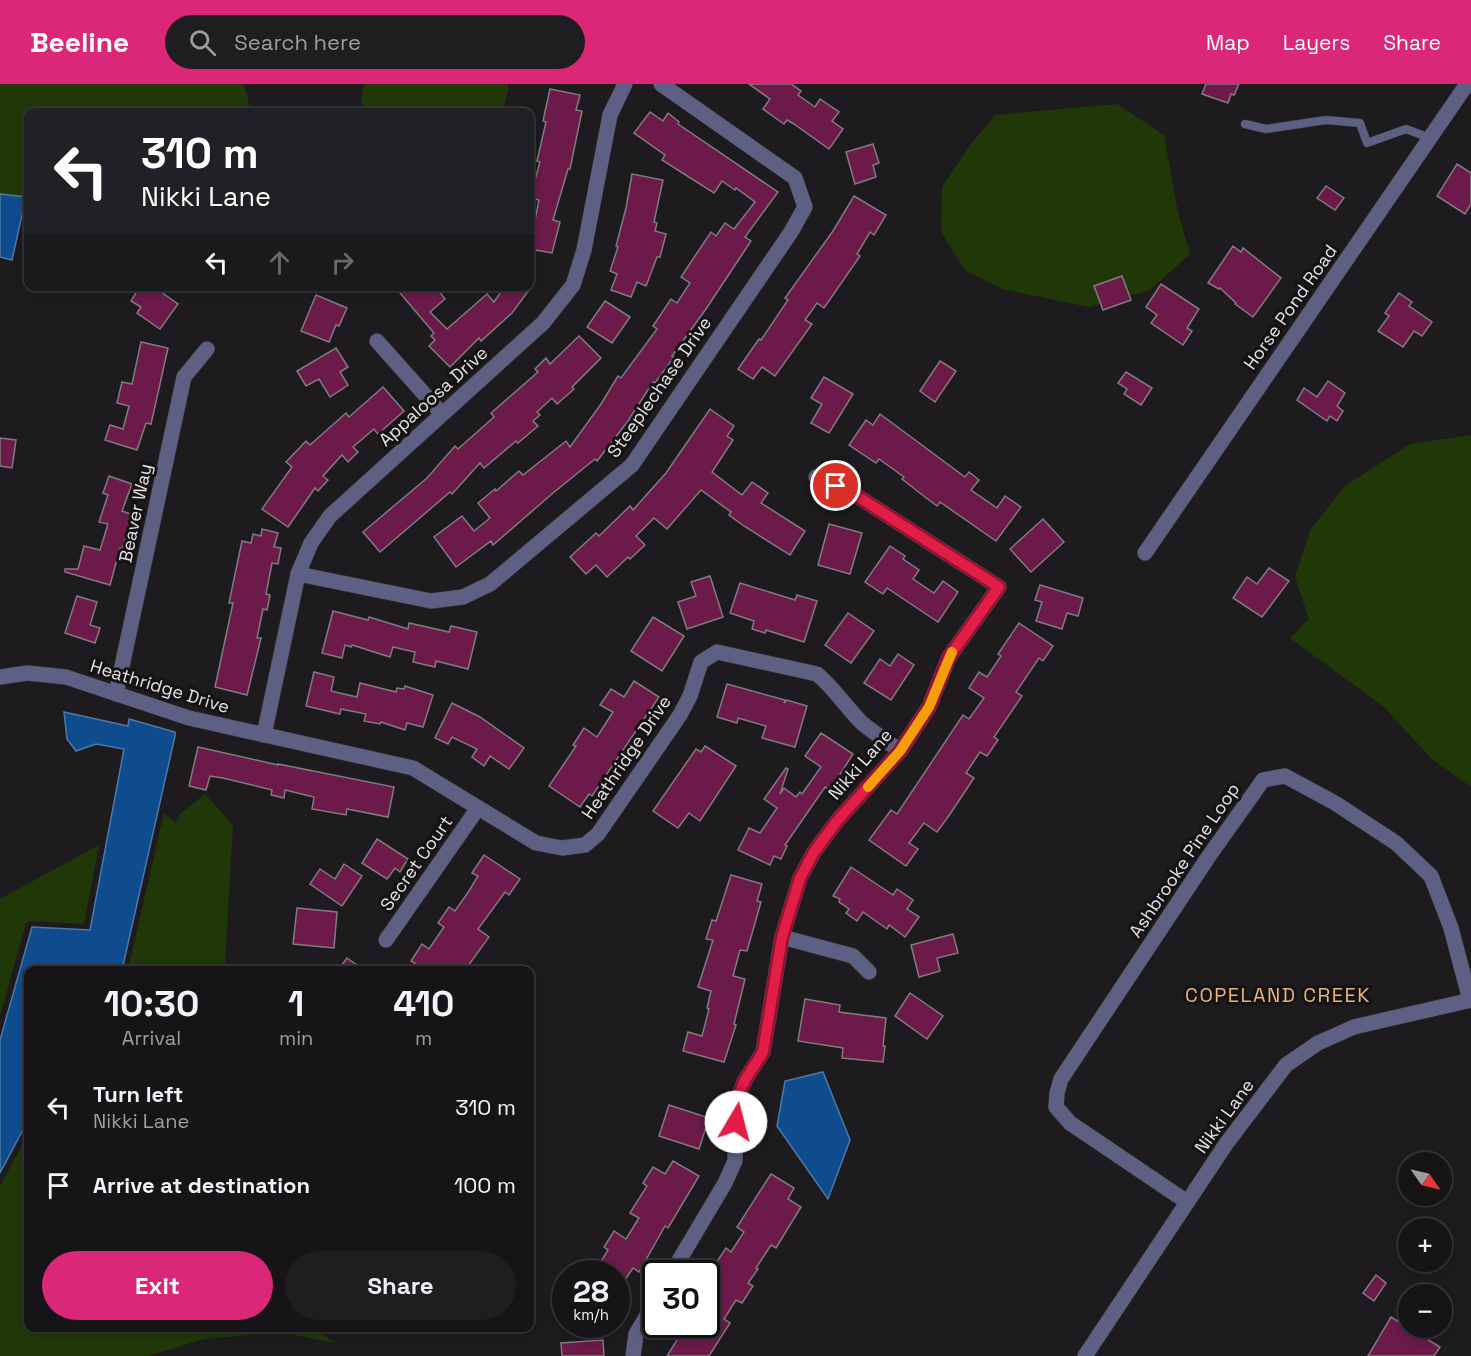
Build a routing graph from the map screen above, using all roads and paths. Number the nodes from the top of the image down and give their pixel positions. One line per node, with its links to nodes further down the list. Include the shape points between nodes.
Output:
1 (626, 84): 8 (street, Appaloosa Drive, via 610,115 584,250 573,285 543,323)
2 (661, 84): 11 (street, Steeplechase Drive, via 795,178 805,207 632,465 490,584 463,597 431,601)
3 (1467, 84): 5 (street, Horse Pond Road)
4 (1245, 124): 5 (lane, via 1266,129 1343,121 1360,123 1368,143 1406,129)
5 (1430, 138): 10 (street, Horse Pond Road)
6 (377, 341): 8 (street)
7 (207, 349): 13 (street, Beaver Way, via 184,377)
8 (442, 414): 11 (street, Appaloosa Drive, via 330,516 310,543)
9 (816, 477): 15 (street, Nikki Lane, via 857,496 999,587 949,657 929,707)
10 (1145, 553)
11 (298, 574): 14 (street, Appaloosa Drive)
12 (0, 677): 13 (street, Heathridge Drive, via 27,673 66,677)
13 (116, 694): 14 (street, Heathridge Drive, via 189,718)
14 (264, 735): 16 (street, Heathridge Drive, via 413,768)
15 (900, 751): 16 (street, Heathridge Drive, via 864,724 817,674 717,652 701,662 681,715 598,834 585,845 562,848 536,843); 17 (street, Nikki Lane, via 814,852 800,878)
16 (478, 808): 18 (street, Secret Court)
17 (782, 937): 19 (street, via 854,956); 22 (street, Nikki Lane, via 763,1052 736,1103 735,1161)
18 (386, 940)
19 (868, 972)
20 (1471, 1000): 21 (street, Nikki Lane, via 1354,1027 1318,1043 1286,1065); 21 (street, Ashbrooke Pine Loop, via 1451,928 1431,876 1396,843 1335,803 1285,776 1263,780 1061,1079 1056,1093 1056,1107 1070,1123)
21 (1187, 1202): 25 (street, Nikki Lane)
22 (679, 1260)
23 (642, 1324): 24 (street, via 636,1334)
24 (633, 1356)
25 (1085, 1356)

